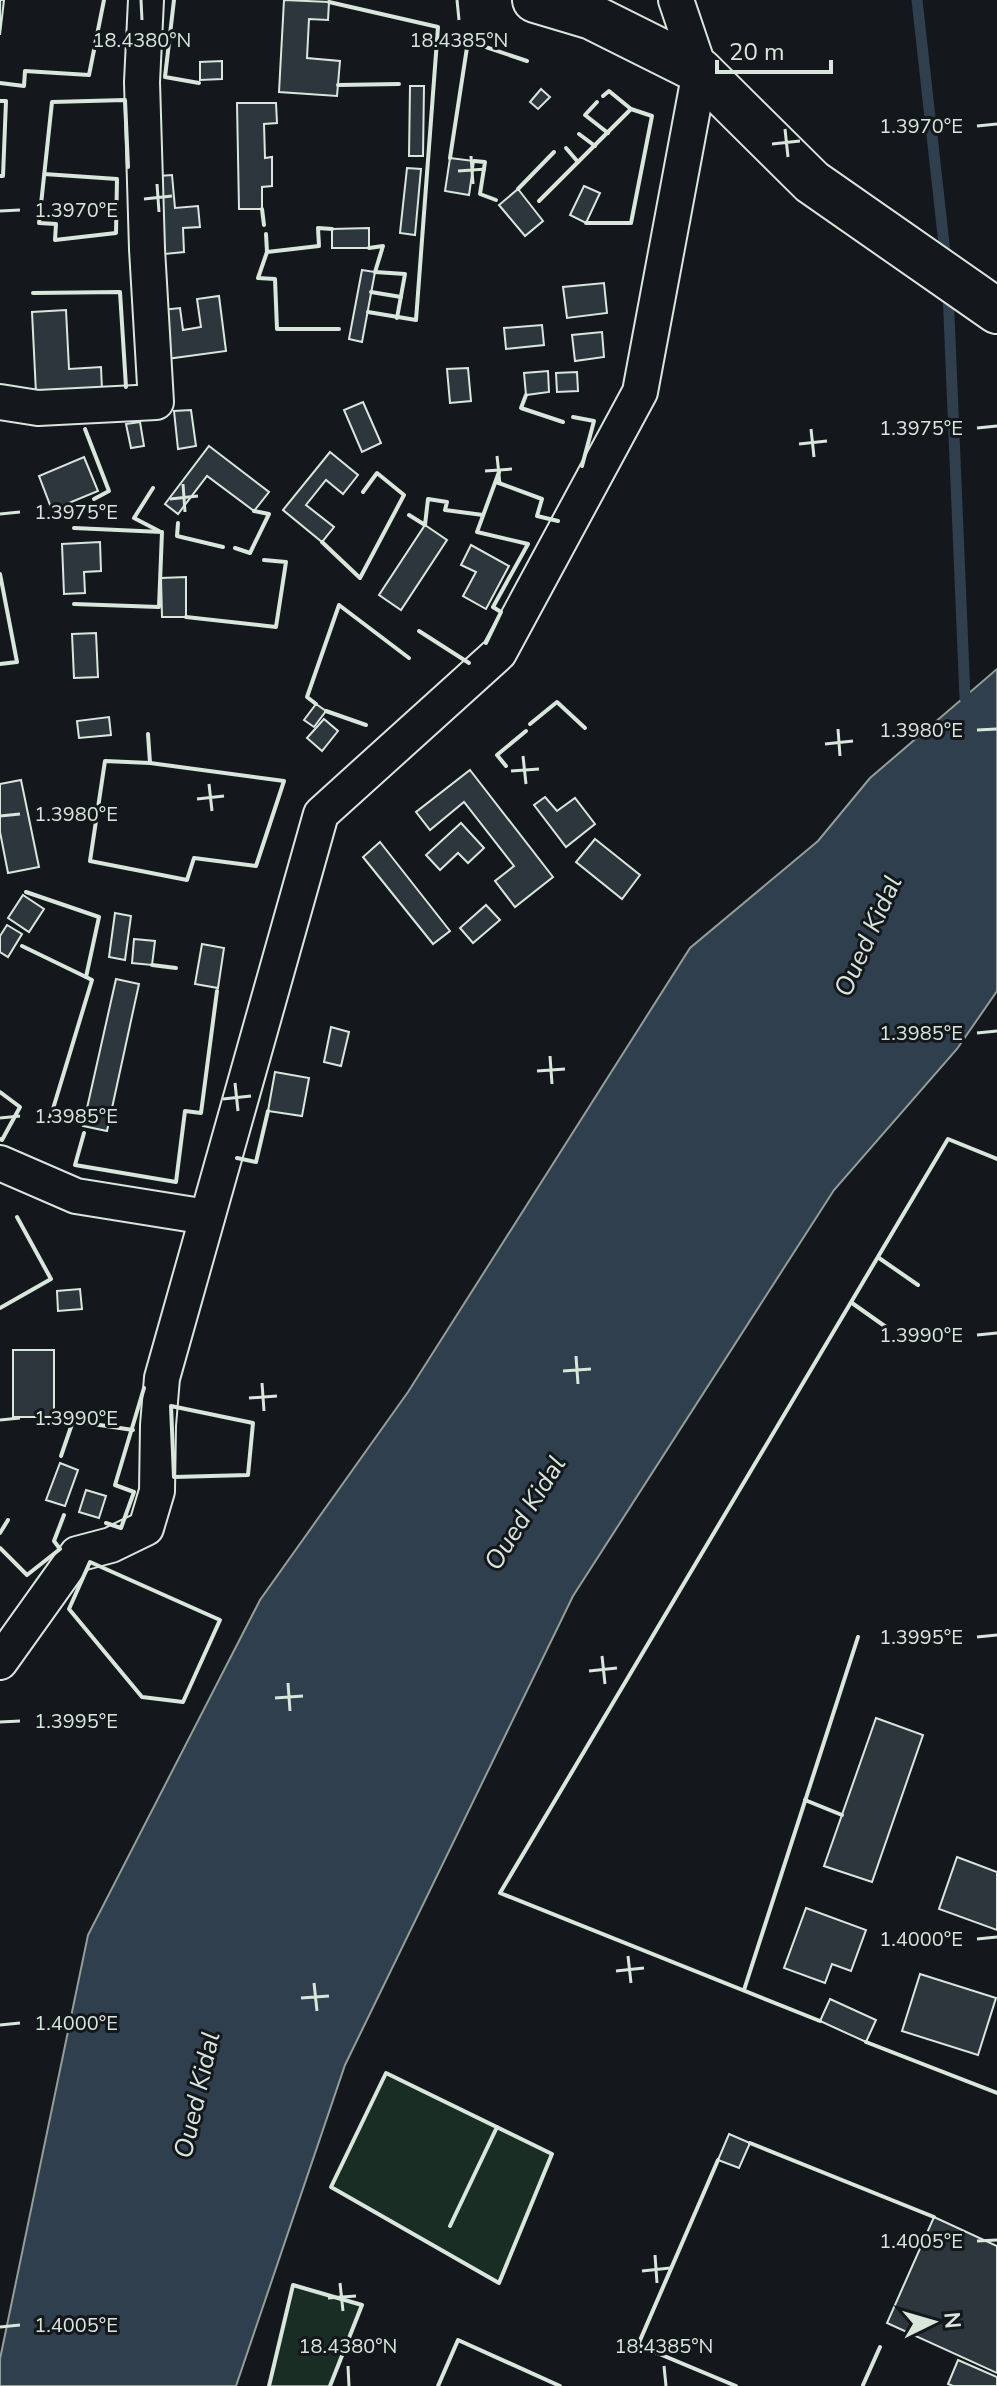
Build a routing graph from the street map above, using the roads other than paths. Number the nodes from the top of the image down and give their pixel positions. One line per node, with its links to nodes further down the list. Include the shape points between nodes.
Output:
1 (146, 0): 6 (street, via 142,82 156,402 38,408)
2 (535, 0): 4 (main road, via 592,17)
3 (676, 0): 4 (street)
4 (700, 71): 5 (main road, via 812,182); 8 (street, via 640,392 499,653 321,814)
5 (997, 311)
6 (0, 402)
7 (9, 1178): 8 (street, via 76,1196)
8 (207, 1217): 9 (street, via 162,1378 157,1491 146,1528 77,1554)
9 (0, 1662)

